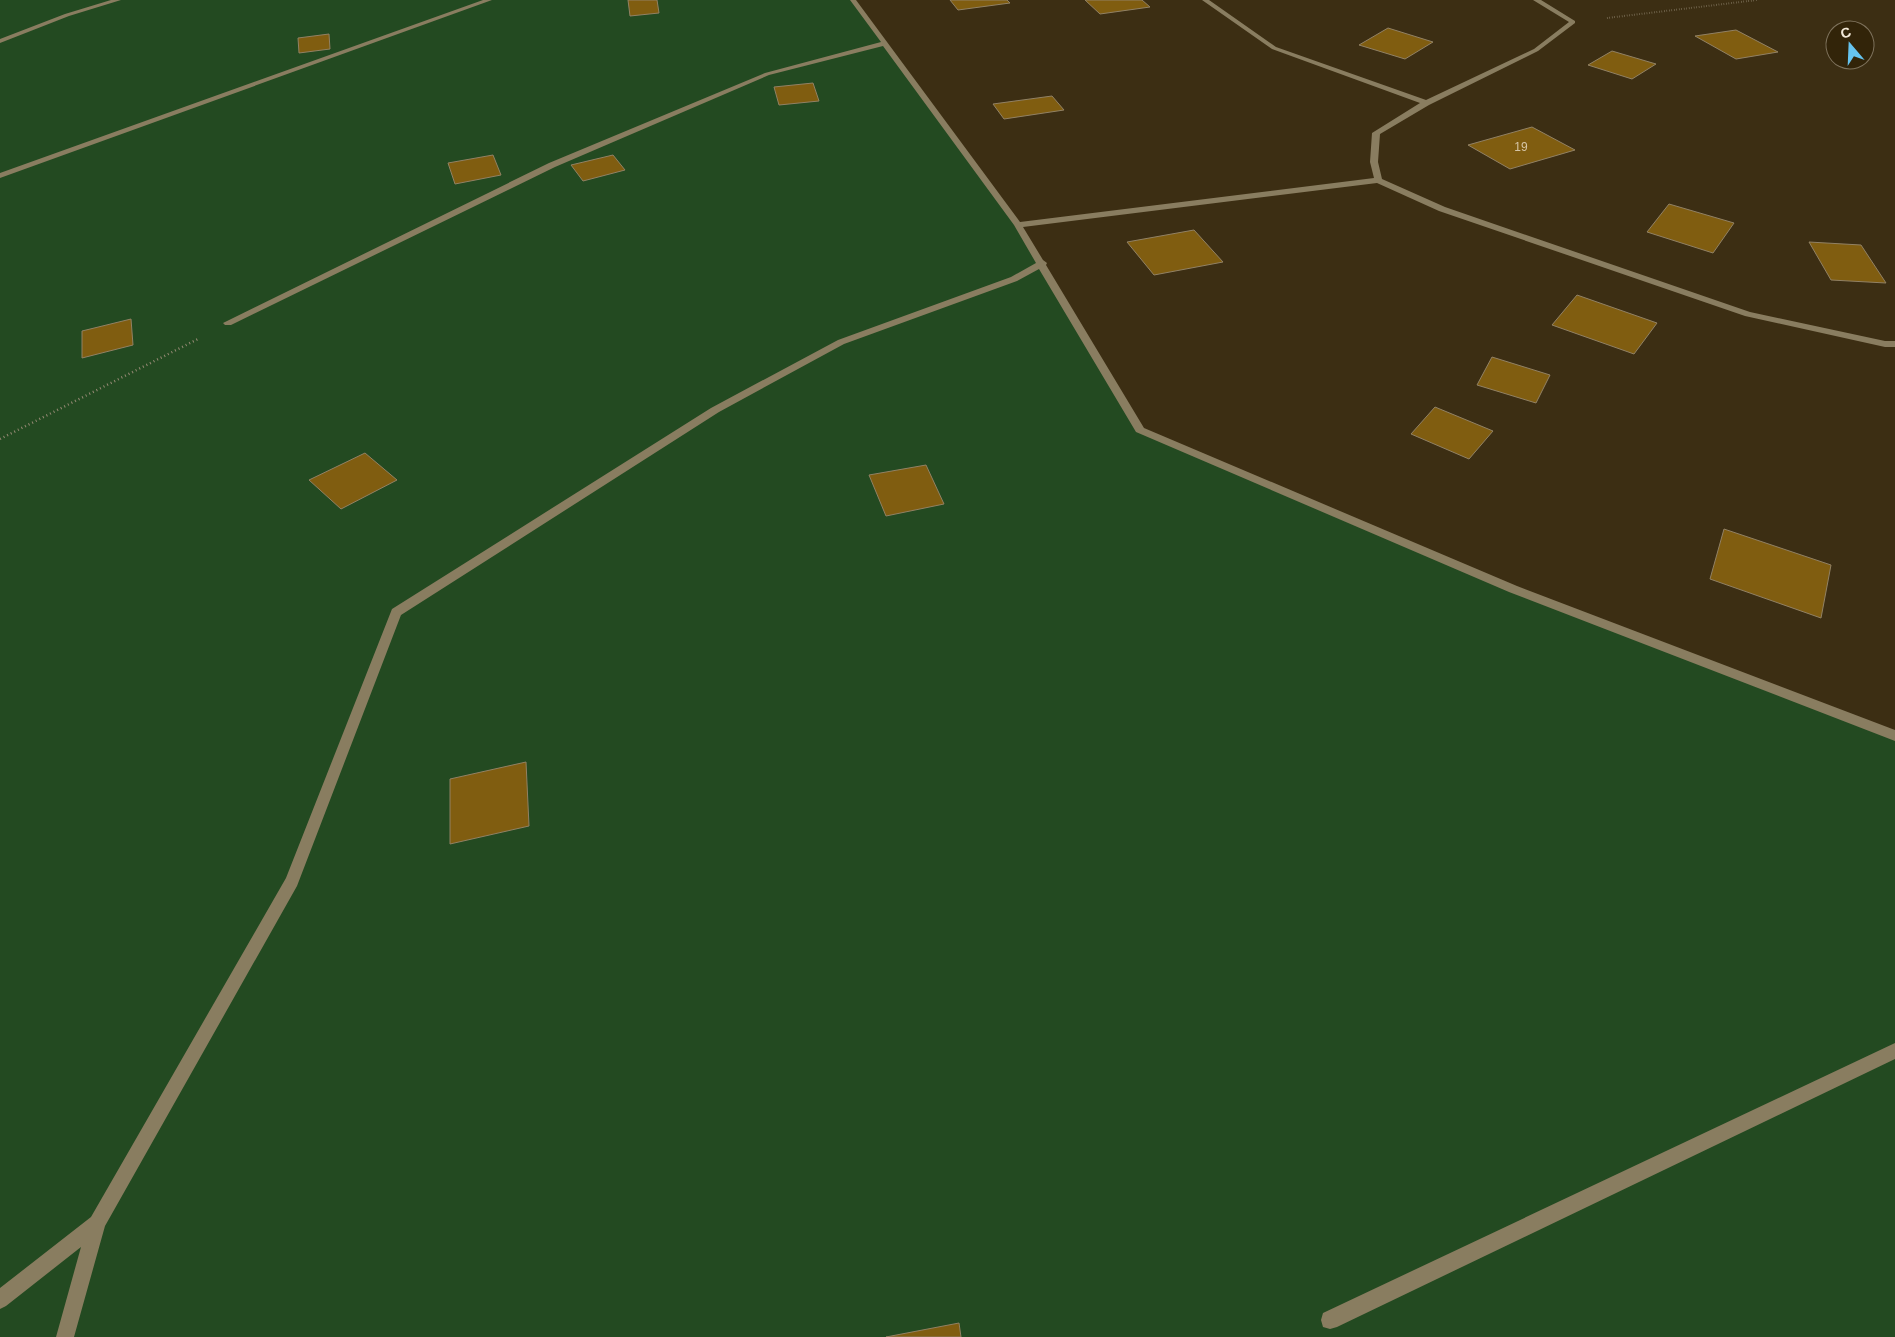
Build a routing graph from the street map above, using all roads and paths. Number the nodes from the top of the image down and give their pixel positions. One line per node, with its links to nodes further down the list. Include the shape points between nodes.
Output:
1 (118, 0): 8 (street, via 67,15)
2 (489, 0): 11 (street)
3 (853, 0): 9 (street)
4 (1205, 0): 10 (street, via 1274,48)
5 (1536, 0): 7 (street)
6 (1755, 0): 7 (path)
7 (1573, 22): 10 (street, via 1536,50)
8 (0, 41)
9 (886, 43): 13 (street); 15 (street, via 767,74 552,165)
10 (1426, 103): 12 (street, via 1376,133 1374,162)
11 (0, 176)
12 (1378, 180): 13 (street); 16 (street, via 1442,209 1748,314)
13 (1018, 225): 14 (street)
14 (1043, 263): 18 (street, via 1140,430 1513,589); 20 (street, via 1014,279 841,342 715,410 396,612 292,881)
15 (228, 323): 17 (path)
16 (1895, 344)
17 (0, 440)
18 (1895, 736)
19 (1895, 1051): 22 (street)
20 (97, 1223): 21 (street); 23 (street)
21 (0, 1300)
22 (1330, 1320)
23 (65, 1337)

